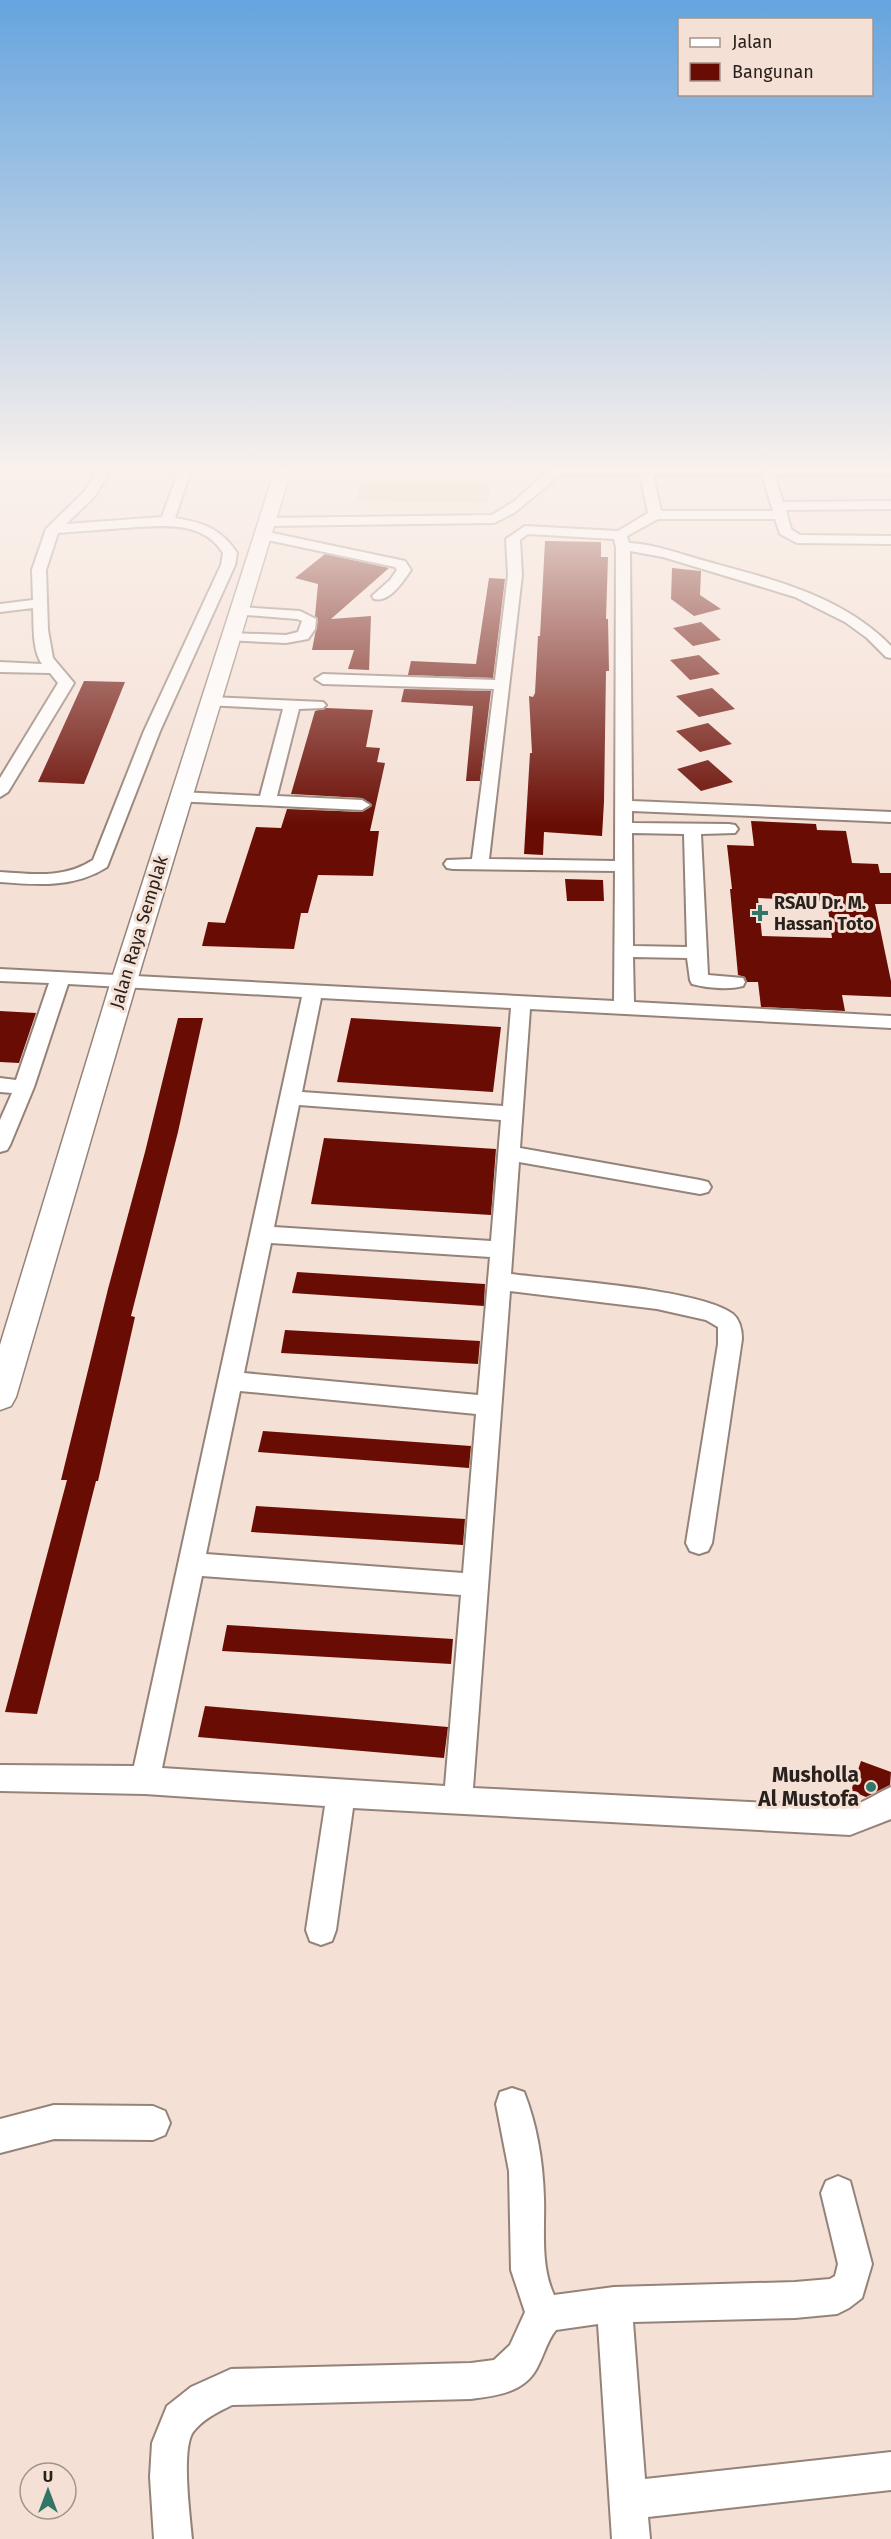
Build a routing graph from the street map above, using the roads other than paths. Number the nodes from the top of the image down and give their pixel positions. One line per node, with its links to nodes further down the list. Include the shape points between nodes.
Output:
1 (40, 588): 9 (street)
2 (217, 588): 34 (street, via 152,731 101,862 64,879)
3 (246, 588): 11 (main road, Jalan Raya Semplak)
4 (387, 588): 8 (street)
5 (512, 588): 18 (street)
6 (622, 588): 26 (street)
7 (780, 588): 14 (street, via 829,608 868,632)
8 (379, 596)
9 (40, 603): 10 (street); 13 (street)
10 (0, 608)
11 (239, 611): 12 (main road, Jalan Raya Semplak); 12 (street, via 300,615 309,619 308,629 303,636 286,639)
12 (230, 637): 19 (main road, Jalan Raya Semplak)
13 (44, 647): 15 (street); 16 (street, via 46,659)
14 (891, 654)
15 (0, 666): 16 (street)
16 (54, 669): 22 (street, via 66,683)
17 (323, 679): 18 (street)
18 (501, 685): 32 (street)
19 (210, 702): 20 (street); 23 (main road, Jalan Raya Semplak)
20 (292, 705): 21 (street); 24 (street)
21 (318, 705)
22 (0, 792)
23 (180, 797): 24 (street); 40 (main road, Jalan Raya Semplak)
24 (267, 801): 25 (street)
25 (362, 805)
26 (624, 806): 27 (street); 28 (street)
27 (891, 817)
28 (624, 828): 30 (street); 33 (street)
29 (729, 829): 30 (street)
30 (692, 830): 36 (street)
31 (453, 864): 32 (street)
32 (480, 864): 33 (street)
33 (624, 866): 35 (street)
34 (0, 877)
35 (624, 951): 36 (street); 45 (street)
36 (696, 953): 39 (street)
37 (0, 975): 38 (street)
38 (60, 978): 40 (street); 48 (street)
39 (699, 980): 41 (street); 44 (street)
40 (124, 981): 42 (street); 58 (main road, Jalan Raya Semplak)
41 (736, 982)
42 (313, 992): 43 (street); 49 (street)
43 (521, 1004): 45 (street); 50 (street)
44 (700, 1006)
45 (624, 1009): 46 (street)
46 (891, 1023)
47 (0, 1085): 48 (street)
48 (24, 1087): 51 (street)
49 (290, 1098): 50 (street); 54 (street)
50 (512, 1114): 52 (street)
51 (0, 1145)
52 (510, 1153): 53 (street); 55 (street)
53 (700, 1187)
54 (261, 1234): 55 (street); 57 (street)
55 (502, 1250): 56 (street)
56 (499, 1281): 59 (street); 60 (street, via 677,1304 713,1313 726,1321 730,1332 727,1358)
57 (230, 1381): 59 (street); 61 (street)
58 (0, 1397)
59 (489, 1406): 62 (street)
60 (699, 1543)
61 (191, 1564): 62 (street); 64 (street)
62 (475, 1585): 66 (street)
63 (0, 1778): 64 (street)
64 (145, 1780): 65 (street)
65 (341, 1793): 66 (street); 68 (street)
66 (458, 1800): 67 (street, via 850,1821)
67 (891, 1802)
68 (321, 1930)
69 (512, 2104): 74 (street, via 525,2165 526,2263 533,2293)
70 (153, 2124): 71 (street, via 54,2122)
71 (0, 2136)
72 (838, 2193): 73 (street, via 855,2264 850,2286 837,2296)
73 (614, 2305): 74 (street); 76 (street)
74 (545, 2315): 77 (street, via 523,2358 502,2377 231,2387 198,2403 178,2420 171,2444 168,2472)
75 (891, 2471): 76 (street)
76 (628, 2500): 78 (street)
77 (173, 2539)
78 (631, 2539)

